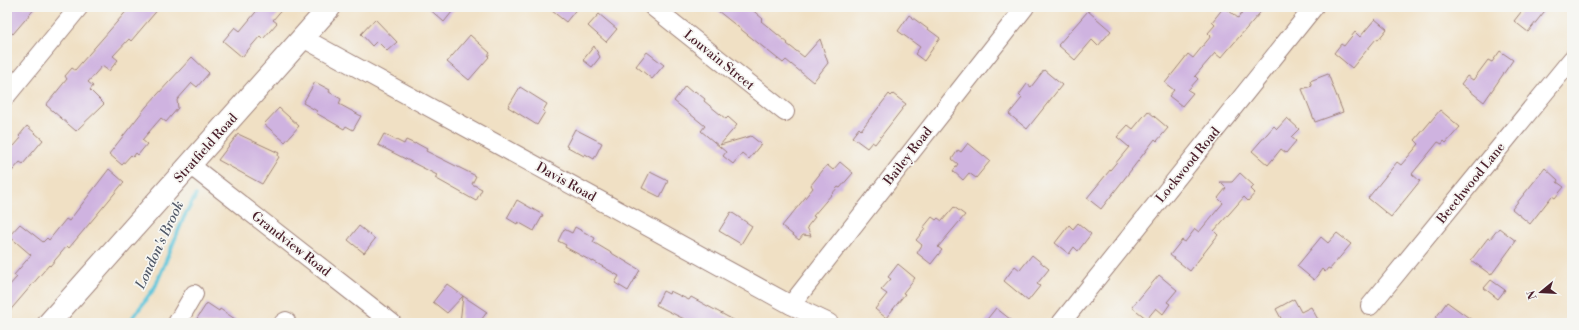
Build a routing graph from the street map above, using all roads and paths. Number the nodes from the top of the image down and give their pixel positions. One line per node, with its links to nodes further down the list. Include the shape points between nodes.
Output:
1 (79, 7): 8 (street)
2 (330, 7): 6 (main road, Stratfield Road)
3 (653, 7): 9 (street, Louvain Street)
4 (1025, 7): 12 (street, Bailey Road)
5 (1314, 7): 18 (street, Lockwood Road)
6 (304, 38): 10 (main road, Stratfield Road); 12 (street, Davis Road)
7 (1572, 59): 13 (street, Beechwood Lane)
8 (7, 95)
9 (785, 112)
10 (190, 165): 14 (main road, Stratfield Road); 16 (street, Grandview Road)
11 (194, 294): 15 (street)
12 (791, 305): 17 (street, Davis Road)
13 (1370, 306)
14 (48, 323)
15 (177, 323)
16 (392, 323)
17 (830, 323)
18 (1061, 323)

